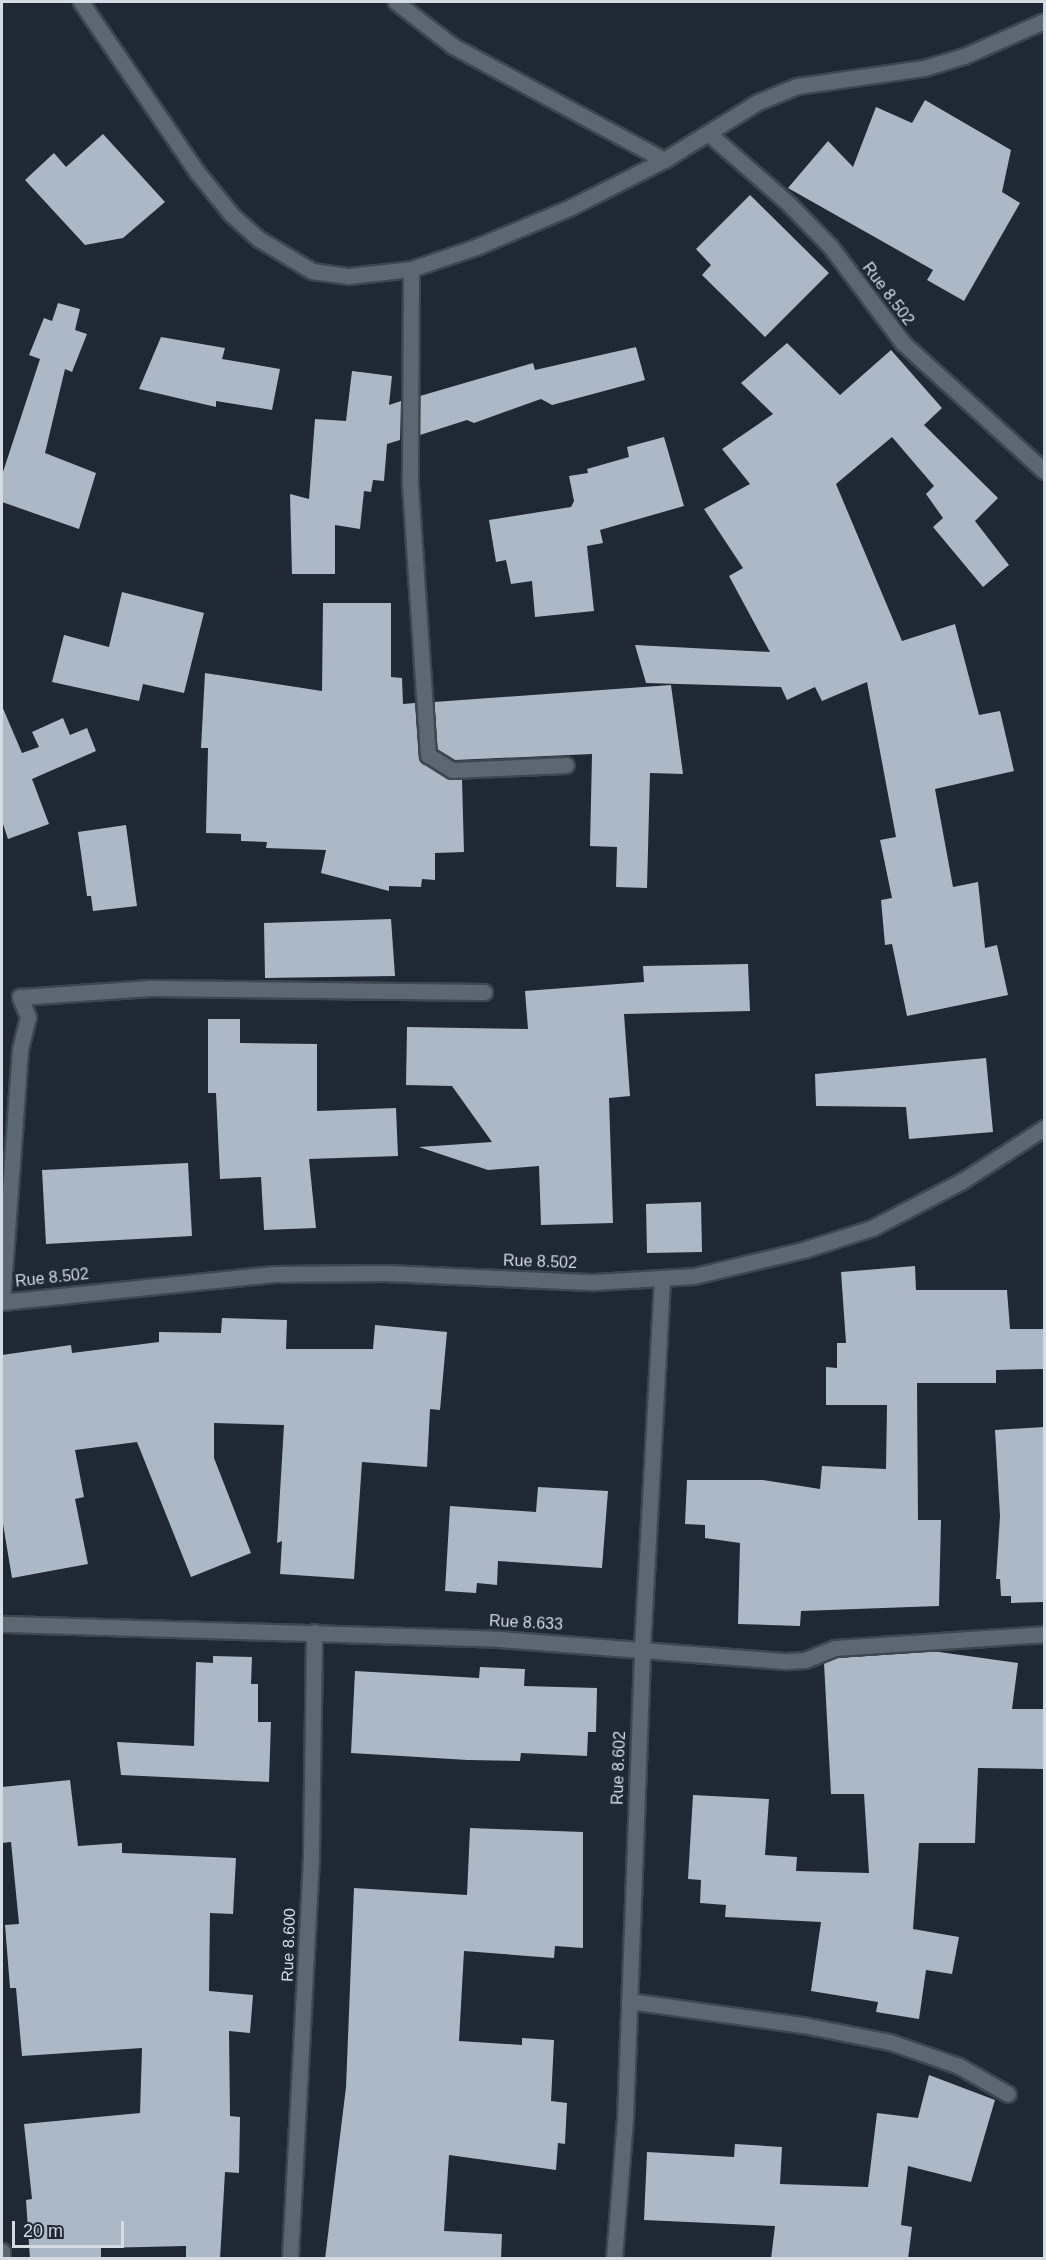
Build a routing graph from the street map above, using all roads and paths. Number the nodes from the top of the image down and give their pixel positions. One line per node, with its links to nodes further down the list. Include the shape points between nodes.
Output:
1 (81, 2): 6 (street, via 197,172 232,215 259,239 312,271 349,276)
2 (396, 2): 5 (street, via 453,46)
3 (1044, 21): 4 (street, via 964,56 924,68 797,86 758,102)
4 (708, 133): 5 (street); 7 (street, Rue 8.502, via 830,246 903,343)
5 (664, 160): 6 (street, via 571,207)
6 (411, 269): 8 (street, via 410,485 428,755 453,770)
7 (1044, 471)
8 (566, 765)
9 (484, 992): 12 (street, via 151,988 20,997 28,1017 20,1049)
10 (1044, 1128): 11 (street, Rue 8.502, via 962,1181 872,1228 747,1264)
11 (662, 1279): 12 (street, Rue 8.502, via 595,1282 385,1273 274,1274); 16 (street, Rue 8.602)
12 (2, 1301)
13 (2, 1624): 14 (street, Rue 8.633)
14 (314, 1632): 16 (street, Rue 8.633); 21 (street, Rue 8.600, via 311,1854)
15 (1044, 1634): 16 (street, Rue 8.633, via 835,1648 805,1660 787,1661)
16 (642, 1648): 17 (street, Rue 8.602)
17 (629, 2001): 18 (street, via 803,2025 890,2042 958,2066); 22 (street, Rue 8.602)
18 (1008, 2094)
19 (2, 2252): 20 (street)
20 (2, 2259)
21 (290, 2259)
22 (614, 2259)

